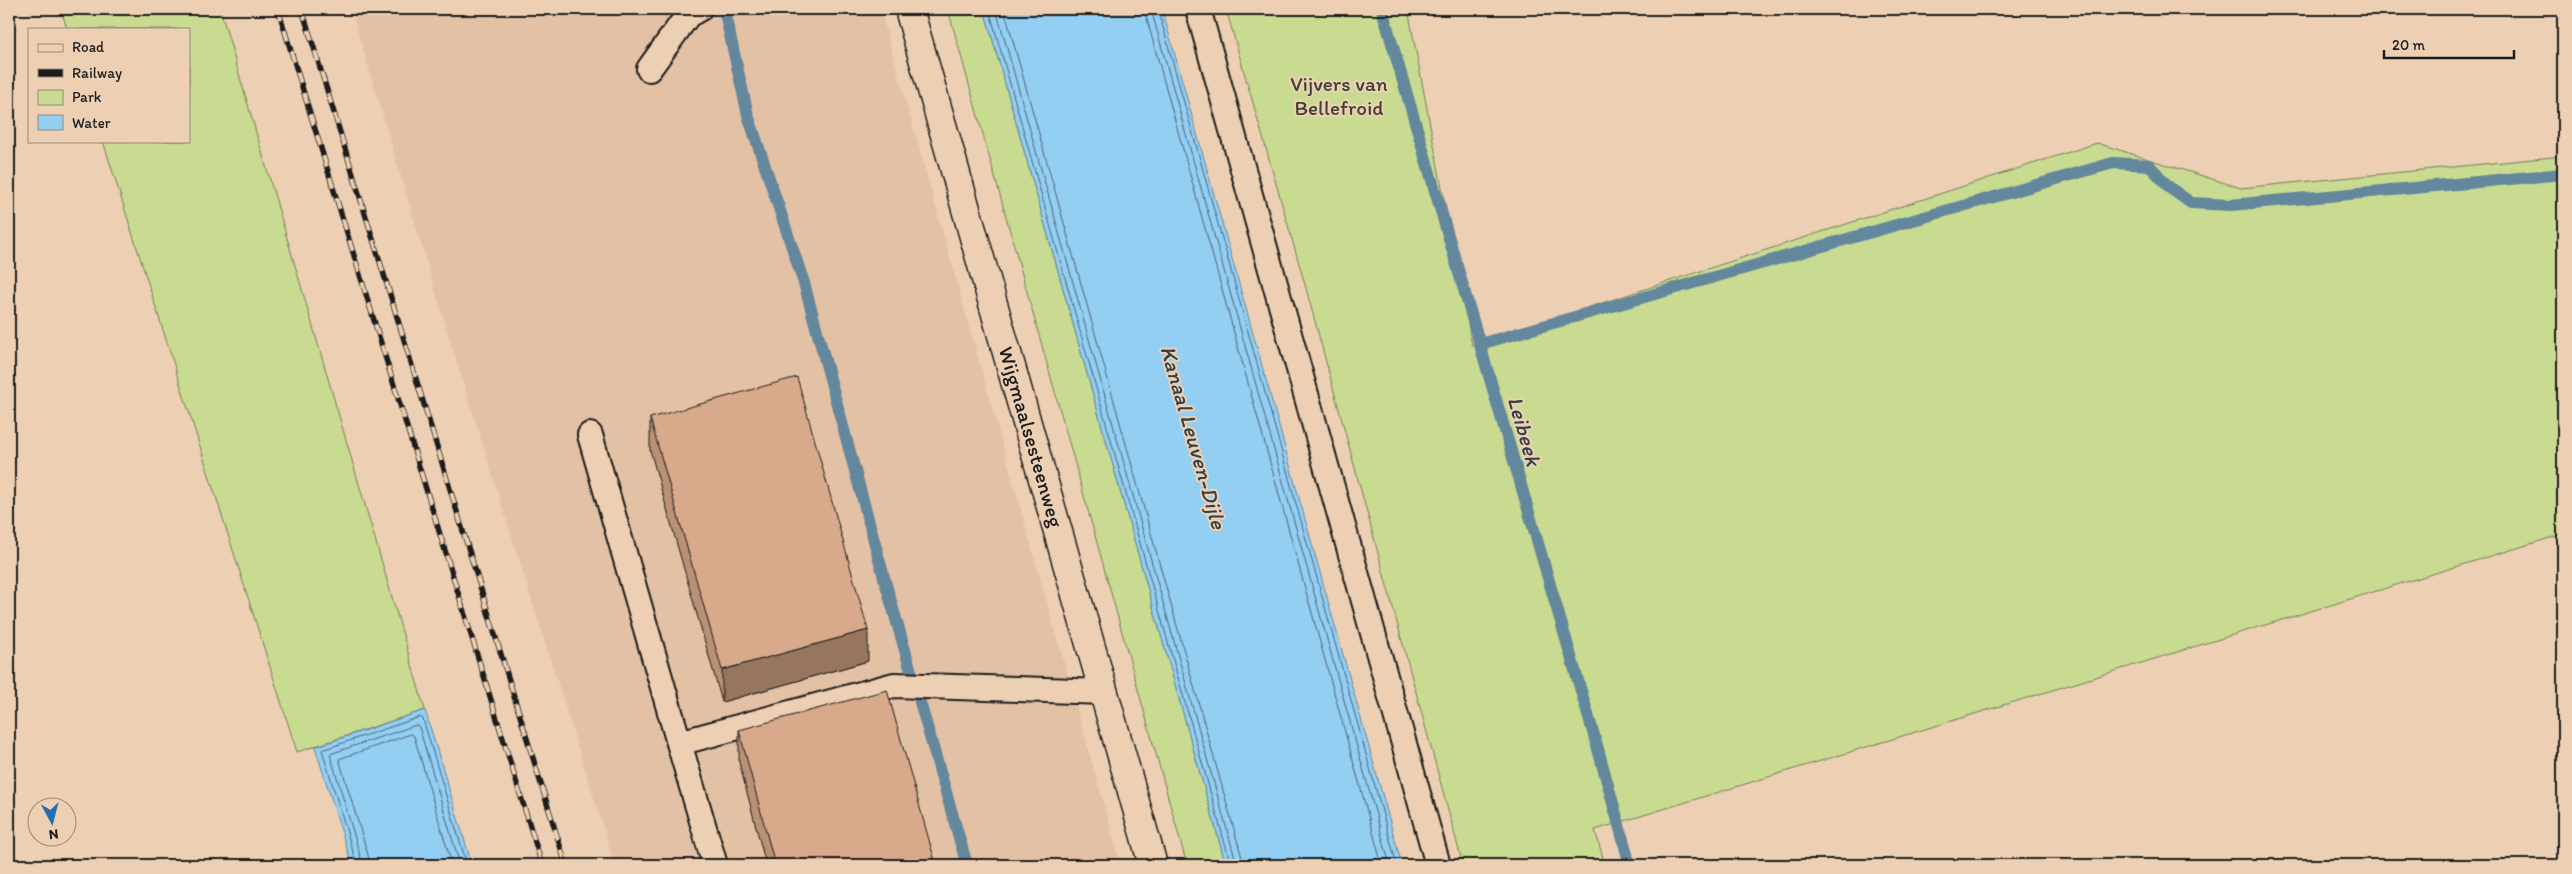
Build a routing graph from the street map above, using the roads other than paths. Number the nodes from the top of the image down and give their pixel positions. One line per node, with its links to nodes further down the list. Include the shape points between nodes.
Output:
1 (909, 9): 6 (street, Wijgmaalsesteenweg)
2 (1198, 9): 10 (lane)
3 (696, 10): 4 (lane, via 688,14)
4 (649, 69)
5 (590, 435): 7 (lane)
6 (1104, 692): 7 (lane, via 894,685); 9 (street, Wijgmaalsesteenweg)
7 (678, 743): 8 (lane)
8 (715, 865)
9 (1153, 865)
10 (1438, 865)

